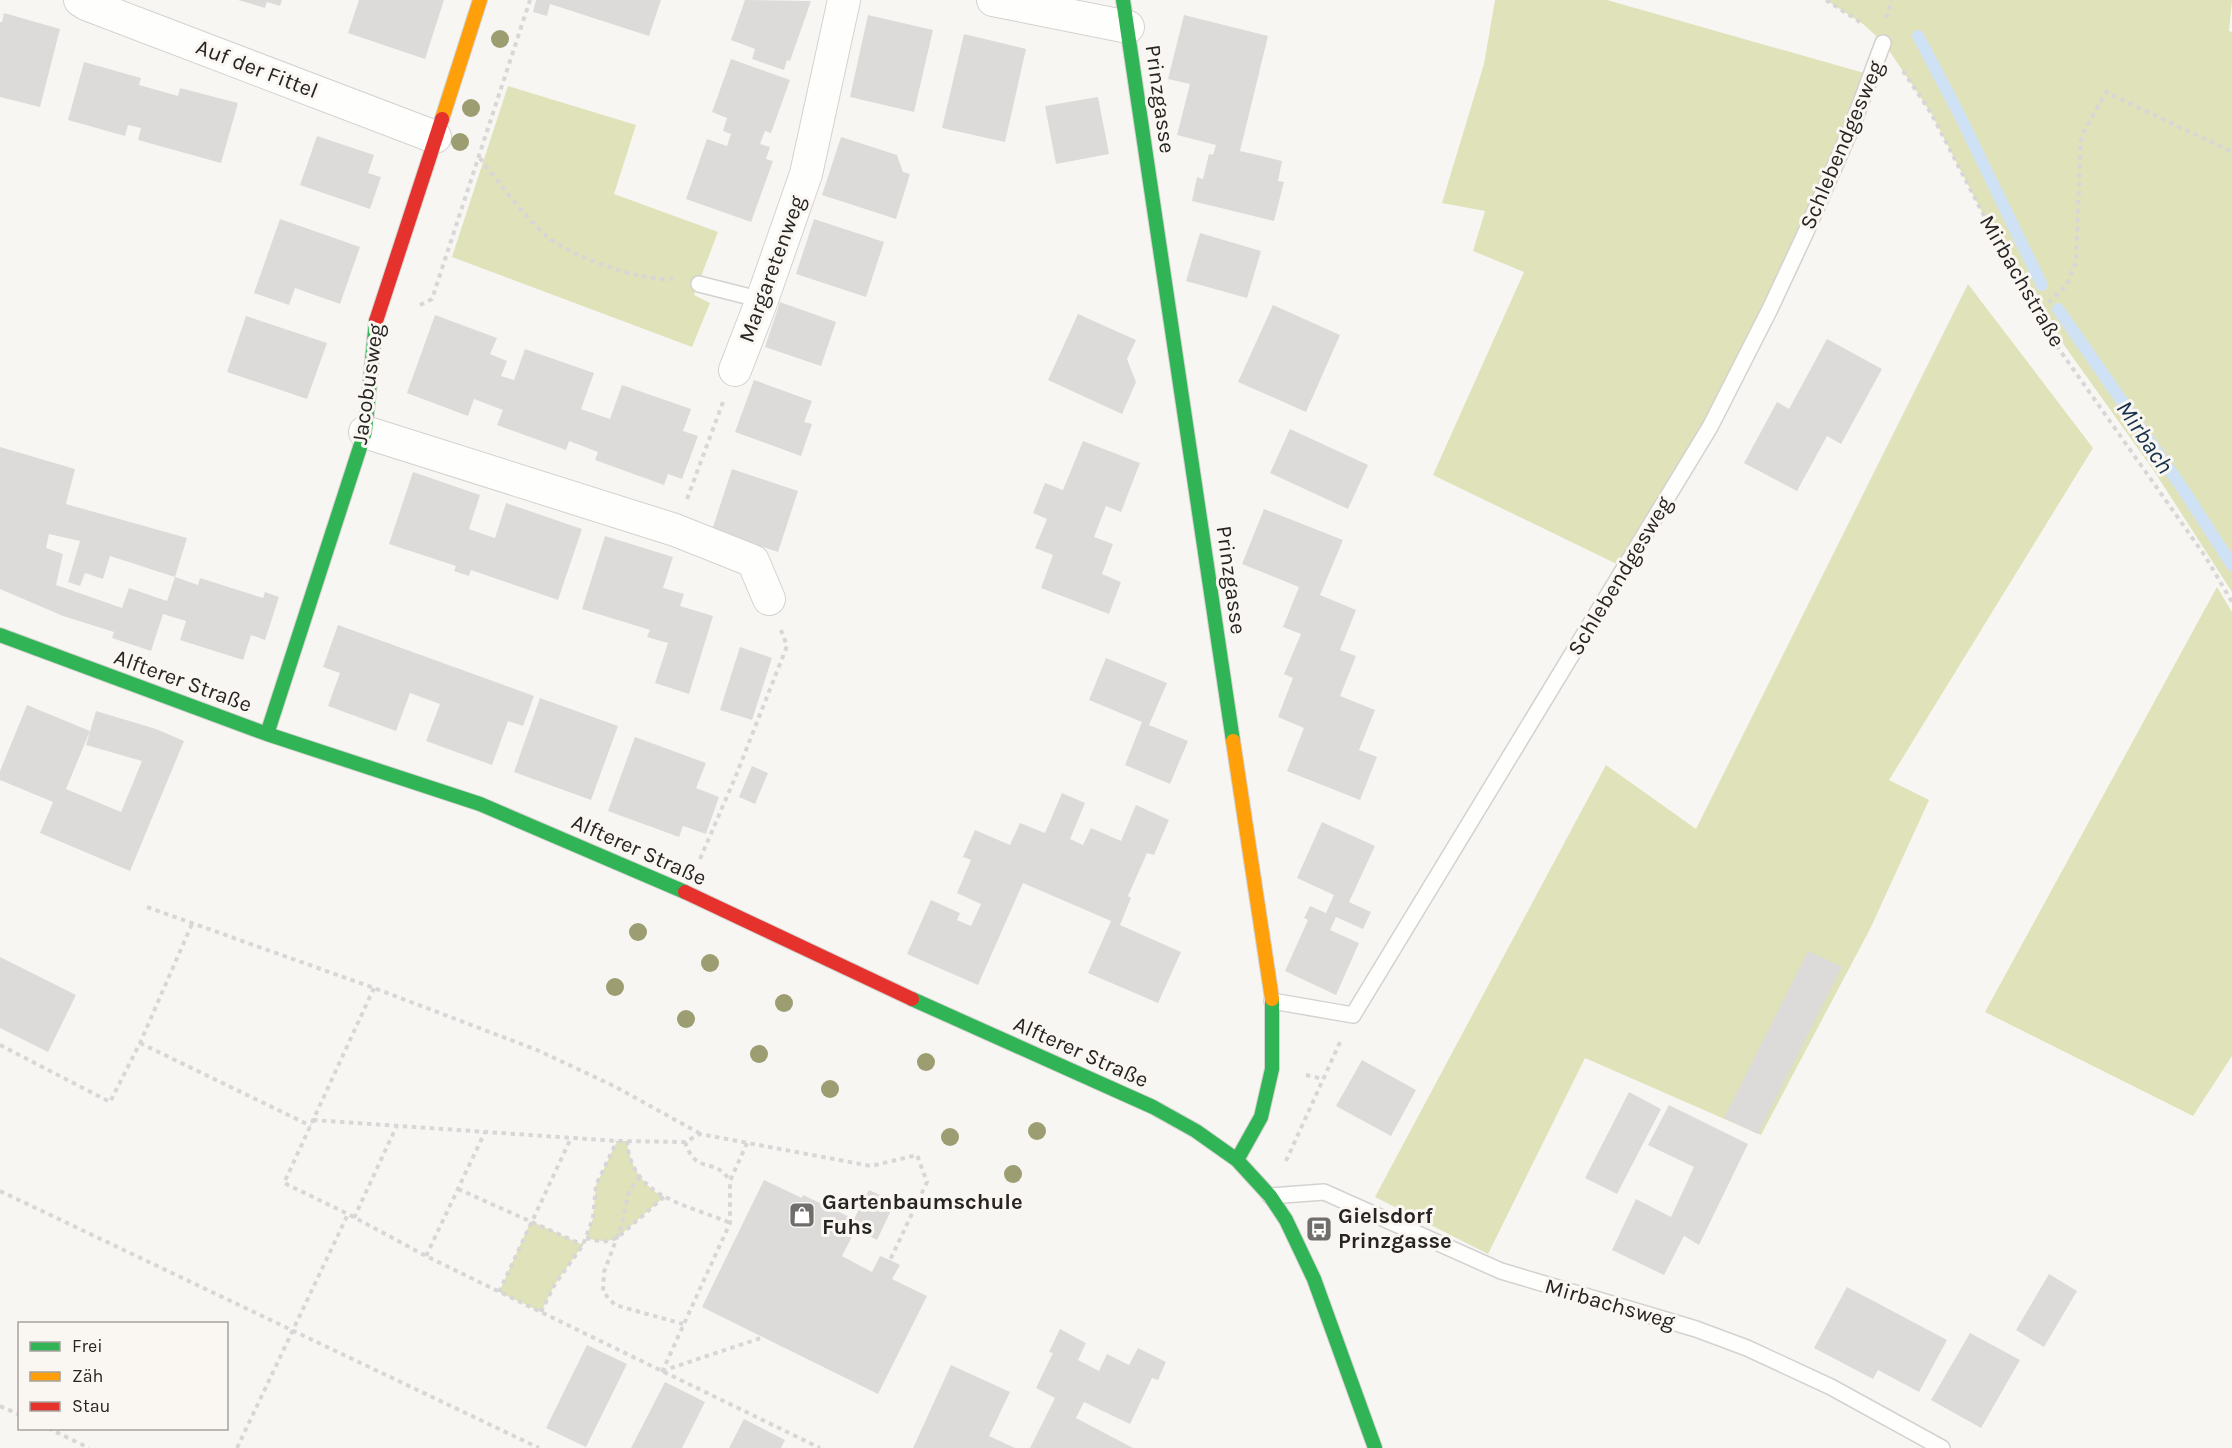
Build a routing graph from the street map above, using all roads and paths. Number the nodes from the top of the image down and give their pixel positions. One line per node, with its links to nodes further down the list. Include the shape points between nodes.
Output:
1 (80, 0): 9 (street, Auf der Fittel)
2 (480, 0): 9 (street, Jacobusweg)
3 (530, 0): 11 (path)
4 (844, 0): 13 (street, Margaretenweg, via 806,174)
5 (993, 0): 7 (street)
6 (1826, 0): 8 (path, Mirbachstraße)
7 (1125, 13): 27 (street, Prinzgasse)
8 (1884, 43): 14 (path, Mirbachstraße, via 1931,113); 28 (lane, Schlebendgesweg, via 1805,234 1710,428)
9 (435, 137): 15 (street, Jacobusweg)
10 (2232, 152): 14 (path, via 2106,92 2081,137 2076,262 2066,286)
11 (479, 157): 12 (path, via 537,227 560,245 627,273); 15 (path, via 432,299)
12 (699, 284): 13 (lane)
13 (762, 300): 16 (street, Margaretenweg)
14 (2035, 315): 20 (path, Mirbachstraße, via 2205,556)
15 (374, 327): 17 (street, Jacobusweg)
16 (735, 370): 18 (path, Margaretenweg)
17 (365, 432): 18 (street); 22 (street, Jacobusweg)
18 (675, 530): 19 (street, via 753,561)
19 (769, 599): 23 (path, via 788,646)
20 (2232, 602)
21 (0, 635): 22 (street, Alfterer Straße)
22 (267, 734): 23 (street, Alfterer Straße, via 480,804)
23 (685, 892): 40 (street, Alfterer Straße, via 1153,1107)
24 (147, 907): 25 (path)
25 (192, 924): 26 (path); 29 (path)
26 (374, 988): 31 (path); 34 (path, via 537,1050 614,1086)
27 (1272, 1001): 28 (lane); 40 (street, Prinzgasse, via 1272,1069 1261,1117)
28 (1353, 1015): 45 (path)
29 (140, 1043): 30 (path, via 110,1102); 31 (path)
30 (0, 1045)
31 (312, 1123): 32 (path); 47 (path, via 284,1184)
32 (397, 1125): 33 (path); 48 (path)
33 (484, 1132): 35 (path); 43 (path)
34 (700, 1134): 38 (path); 39 (path)
35 (571, 1138): 36 (path); 49 (path)
36 (617, 1141): 37 (path); 51 (path, via 596,1185 593,1218)
37 (627, 1141): 38 (path); 41 (path)
38 (685, 1142): 42 (path, via 693,1159 718,1167)
39 (747, 1143): 42 (path); 55 (path, via 871,1166 917,1155 927,1182)
40 (1237, 1160): 45 (street, Alfterer Straße)
41 (640, 1177): 46 (path); 52 (path, via 629,1191)
42 (730, 1181): 50 (path)
43 (458, 1189): 49 (path); 54 (path)
44 (0, 1191): 59 (path)
45 (1270, 1196): 69 (street, Alfterer Straße, via 1314,1279); 70 (lane, Mirbachsweg, via 1324,1192 1501,1271 1727,1340 1831,1387)
46 (664, 1197): 50 (path); 52 (path)
47 (348, 1214): 48 (path); 59 (path)
48 (354, 1218): 54 (path)
49 (531, 1221): 53 (path); 56 (path)
50 (730, 1223): 58 (path)
51 (586, 1238): 52 (path, via 603,1242); 53 (path)
52 (617, 1238): 58 (path, via 604,1272 603,1292 615,1305)
53 (583, 1245): 57 (path, via 555,1284)
54 (426, 1256): 56 (path)
55 (890, 1260)
56 (500, 1292): 57 (path)
57 (542, 1312): 61 (path)
58 (683, 1324): 61 (path)
59 (294, 1330): 66 (path); 67 (path)
60 (764, 1337): 61 (path)
61 (662, 1372): 68 (path)
62 (0, 1406): 63 (path)
63 (18, 1414)
64 (52, 1430): 65 (path)
65 (89, 1448)
66 (237, 1448)
67 (539, 1448)
68 (820, 1448)
69 (1375, 1448)
70 (1942, 1448)

